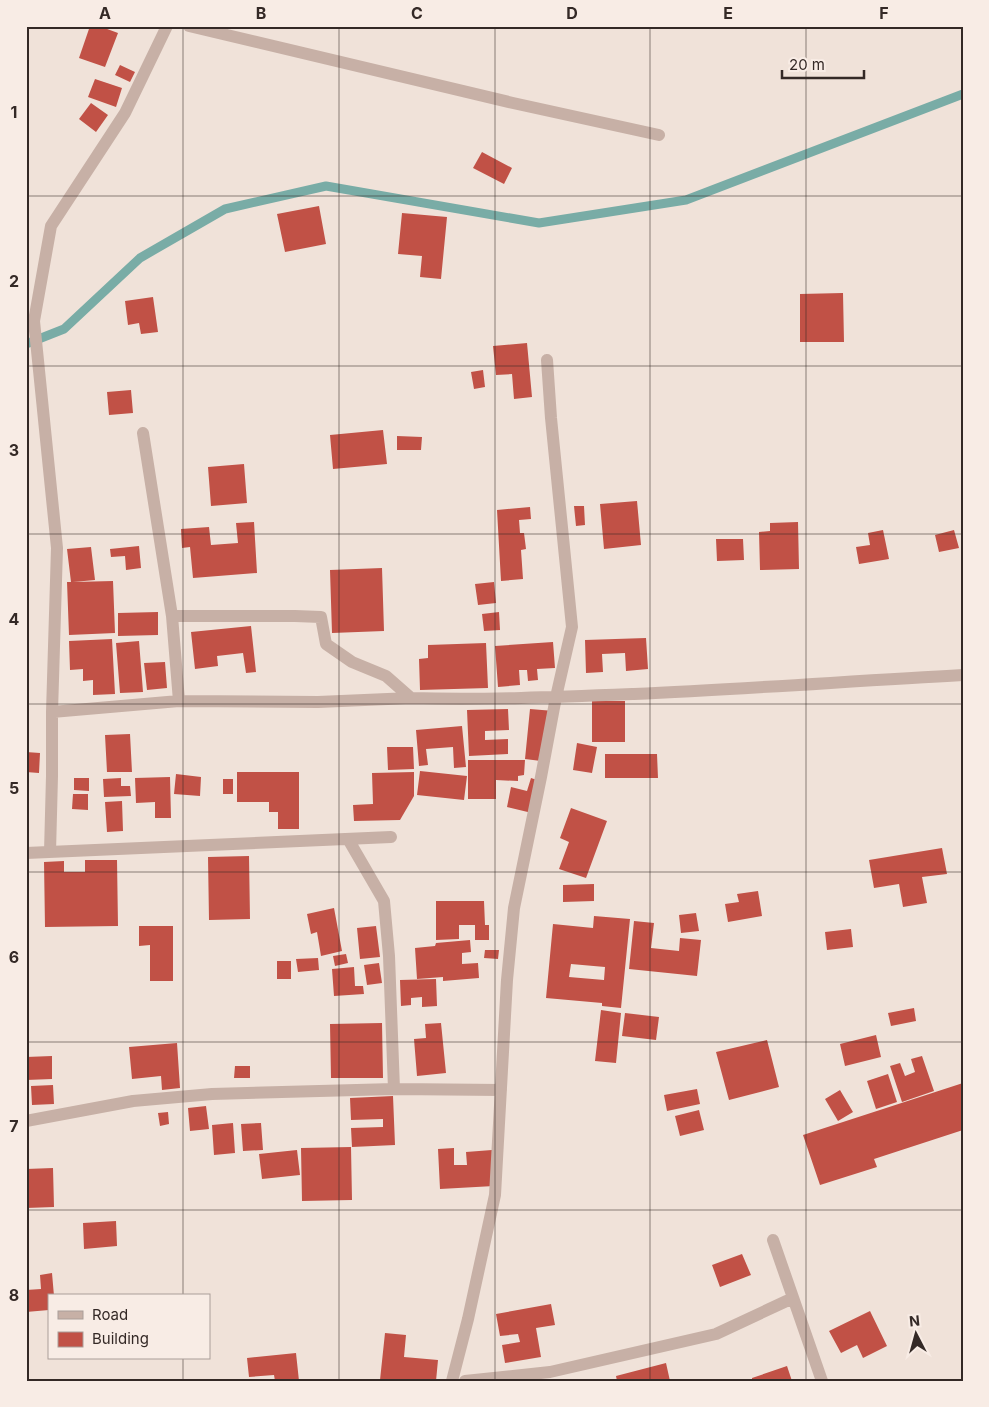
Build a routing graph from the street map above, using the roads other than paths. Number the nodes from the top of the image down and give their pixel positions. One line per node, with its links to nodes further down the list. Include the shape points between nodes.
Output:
1 (167, 26): 11 (street, via 125,113 51,226 34,321 57,548)
2 (189, 26): 3 (street)
3 (659, 135)
4 (547, 360): 8 (street, via 572,627)
5 (143, 433): 6 (street)
6 (172, 616): 9 (street, via 321,617 326,644 352,662 386,676); 10 (street)
7 (963, 674): 8 (street)
8 (556, 697): 9 (street, via 490,700); 17 (street, via 514,908)
9 (411, 698): 10 (street, via 318,702)
10 (179, 701): 11 (street)
11 (52, 712): 14 (street)
12 (391, 838): 13 (street)
13 (348, 839): 14 (street); 16 (street, via 384,901)
14 (50, 852): 15 (street)
15 (26, 853)
16 (394, 1089): 17 (street); 18 (street, via 212,1094 134,1101)
17 (501, 1090): 21 (street, via 495,1195)
18 (26, 1121)
19 (773, 1240): 20 (street)
20 (793, 1298): 22 (street, via 716,1334 550,1372); 23 (street)
21 (452, 1381)
22 (465, 1381)
23 (822, 1381)

